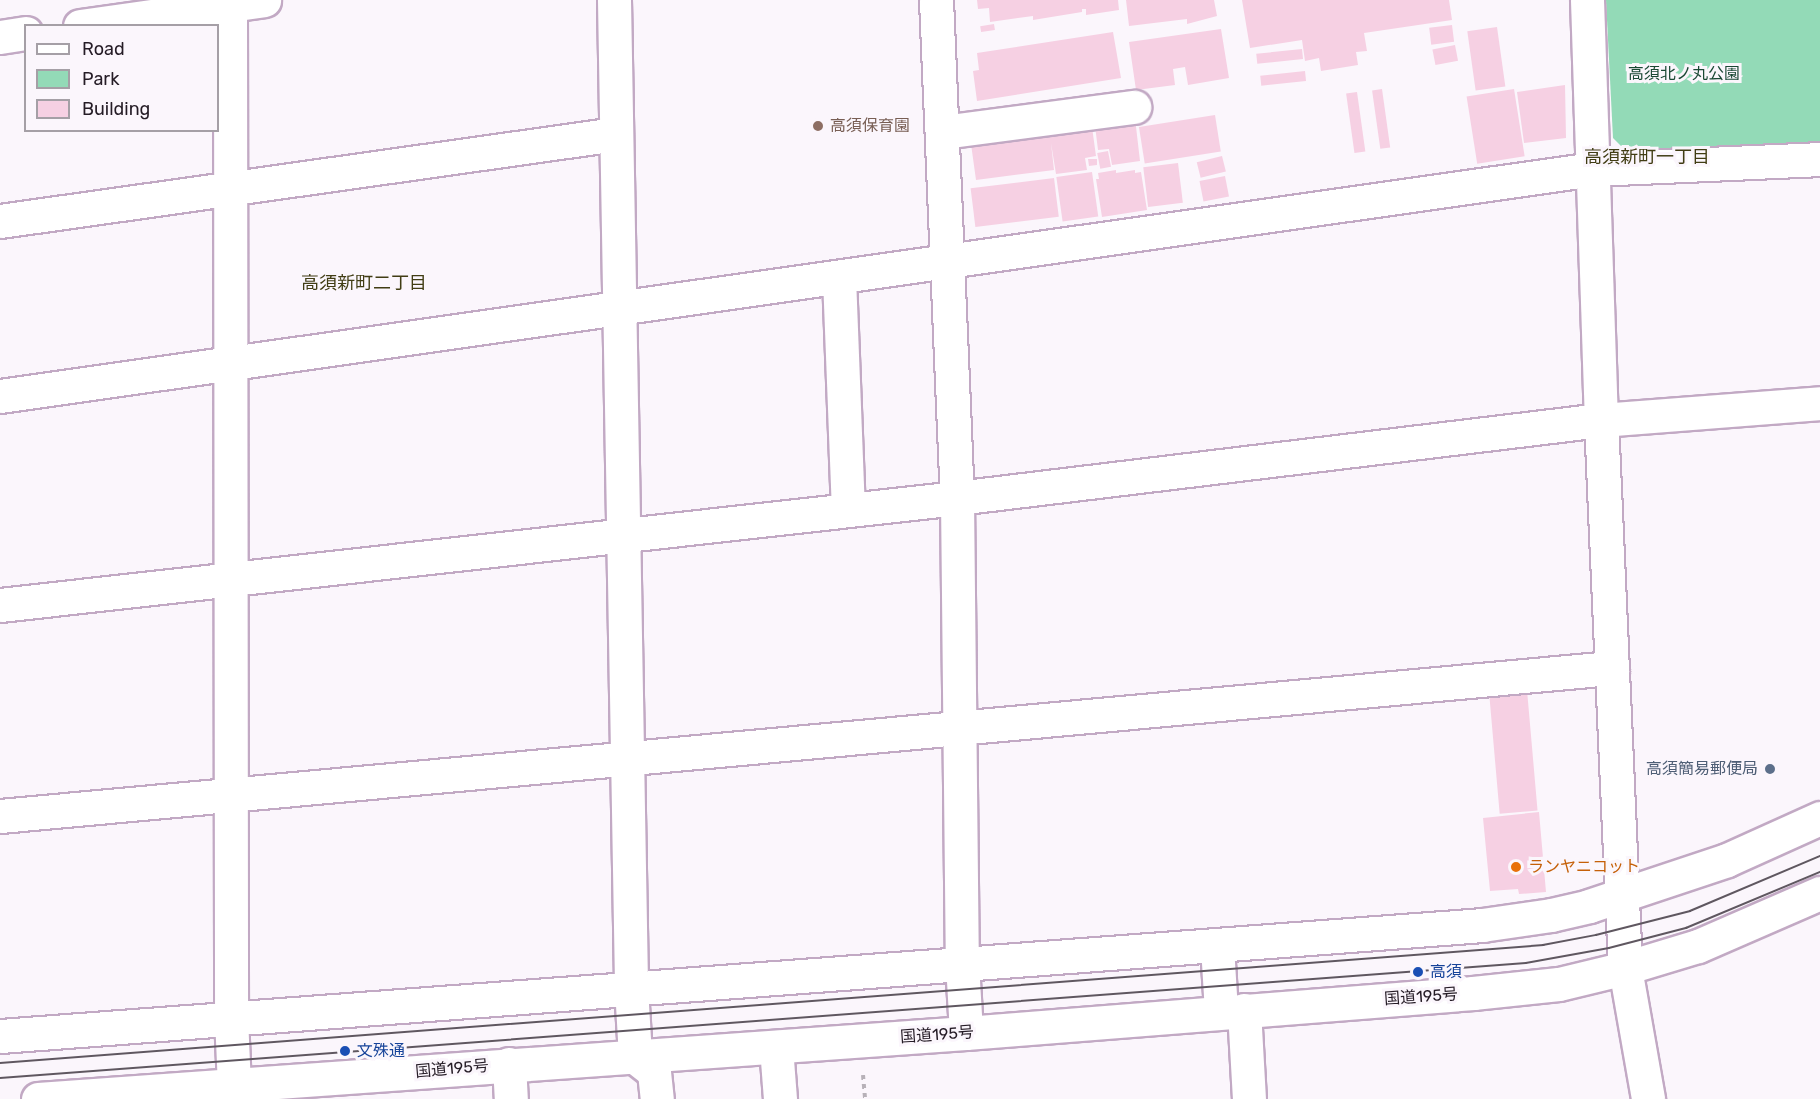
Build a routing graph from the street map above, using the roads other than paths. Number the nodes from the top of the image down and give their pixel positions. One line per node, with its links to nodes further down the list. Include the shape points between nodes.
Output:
1 (264, 0): 5 (main road)
2 (614, 0): 11 (main road)
3 (936, 0): 10 (main road)
4 (1587, 0): 13 (main road)
5 (230, 5): 6 (main road); 14 (main road)
6 (94, 24)
7 (24, 33): 8 (main road)
8 (0, 37)
9 (1134, 107): 10 (main road)
10 (943, 132): 16 (main road)
11 (616, 134): 14 (main road); 18 (main road)
12 (1820, 159): 13 (main road)
13 (1593, 169): 16 (main road); 22 (main road)
14 (230, 188): 15 (main road); 19 (main road)
15 (0, 221)
16 (949, 261): 17 (main road); 23 (main road)
17 (839, 277): 18 (main road); 24 (main road)
18 (619, 307): 19 (main road); 25 (main road)
19 (230, 363): 20 (main road); 26 (main road)
20 (0, 396)
21 (1820, 403): 22 (main road)
22 (1601, 420): 23 (main road); 28 (main road)
23 (957, 498): 24 (main road); 29 (main road)
24 (848, 510): 25 (main road)
25 (624, 534): 26 (main road); 30 (main road)
26 (231, 578): 27 (main road); 31 (main road)
27 (0, 606)
28 (1612, 668): 29 (main road); 35 (main road)
29 (958, 728): 30 (main road); 37 (main road)
30 (629, 758): 31 (main road); 39 (main road)
31 (231, 795): 32 (main road); 41 (main road)
32 (0, 816)
33 (1820, 818): 35 (main road, via 1727,860)
34 (1820, 893): 38 (main road, 国道195号, via 1698,946)
35 (1622, 894): 36 (main road, via 1551,915 1482,925); 38 (main road)
36 (1217, 946): 37 (main road); 40 (main road)
37 (962, 963): 39 (main road); 42 (main road)
38 (1625, 968): 40 (main road, 国道195号, via 1559,984); 53 (main road)
39 (631, 987): 41 (main road); 45 (main road)
40 (1233, 1011): 42 (main road, 国道195号); 52 (main road)
41 (231, 1017): 43 (main road); 47 (main road)
42 (966, 1033): 44 (main road, 国道195号)
43 (0, 1036)
44 (776, 1047): 45 (main road, 国道195号); 51 (main road)
45 (635, 1057): 46 (main road, 国道195号); 50 (main road, via 654,1072)
46 (509, 1064): 47 (main road, 国道195号); 49 (main road)
47 (234, 1087): 48 (main road, 国道195号)
48 (38, 1099)
49 (511, 1099)
50 (657, 1099)
51 (780, 1099)
52 (1250, 1099)
53 (1648, 1099)

